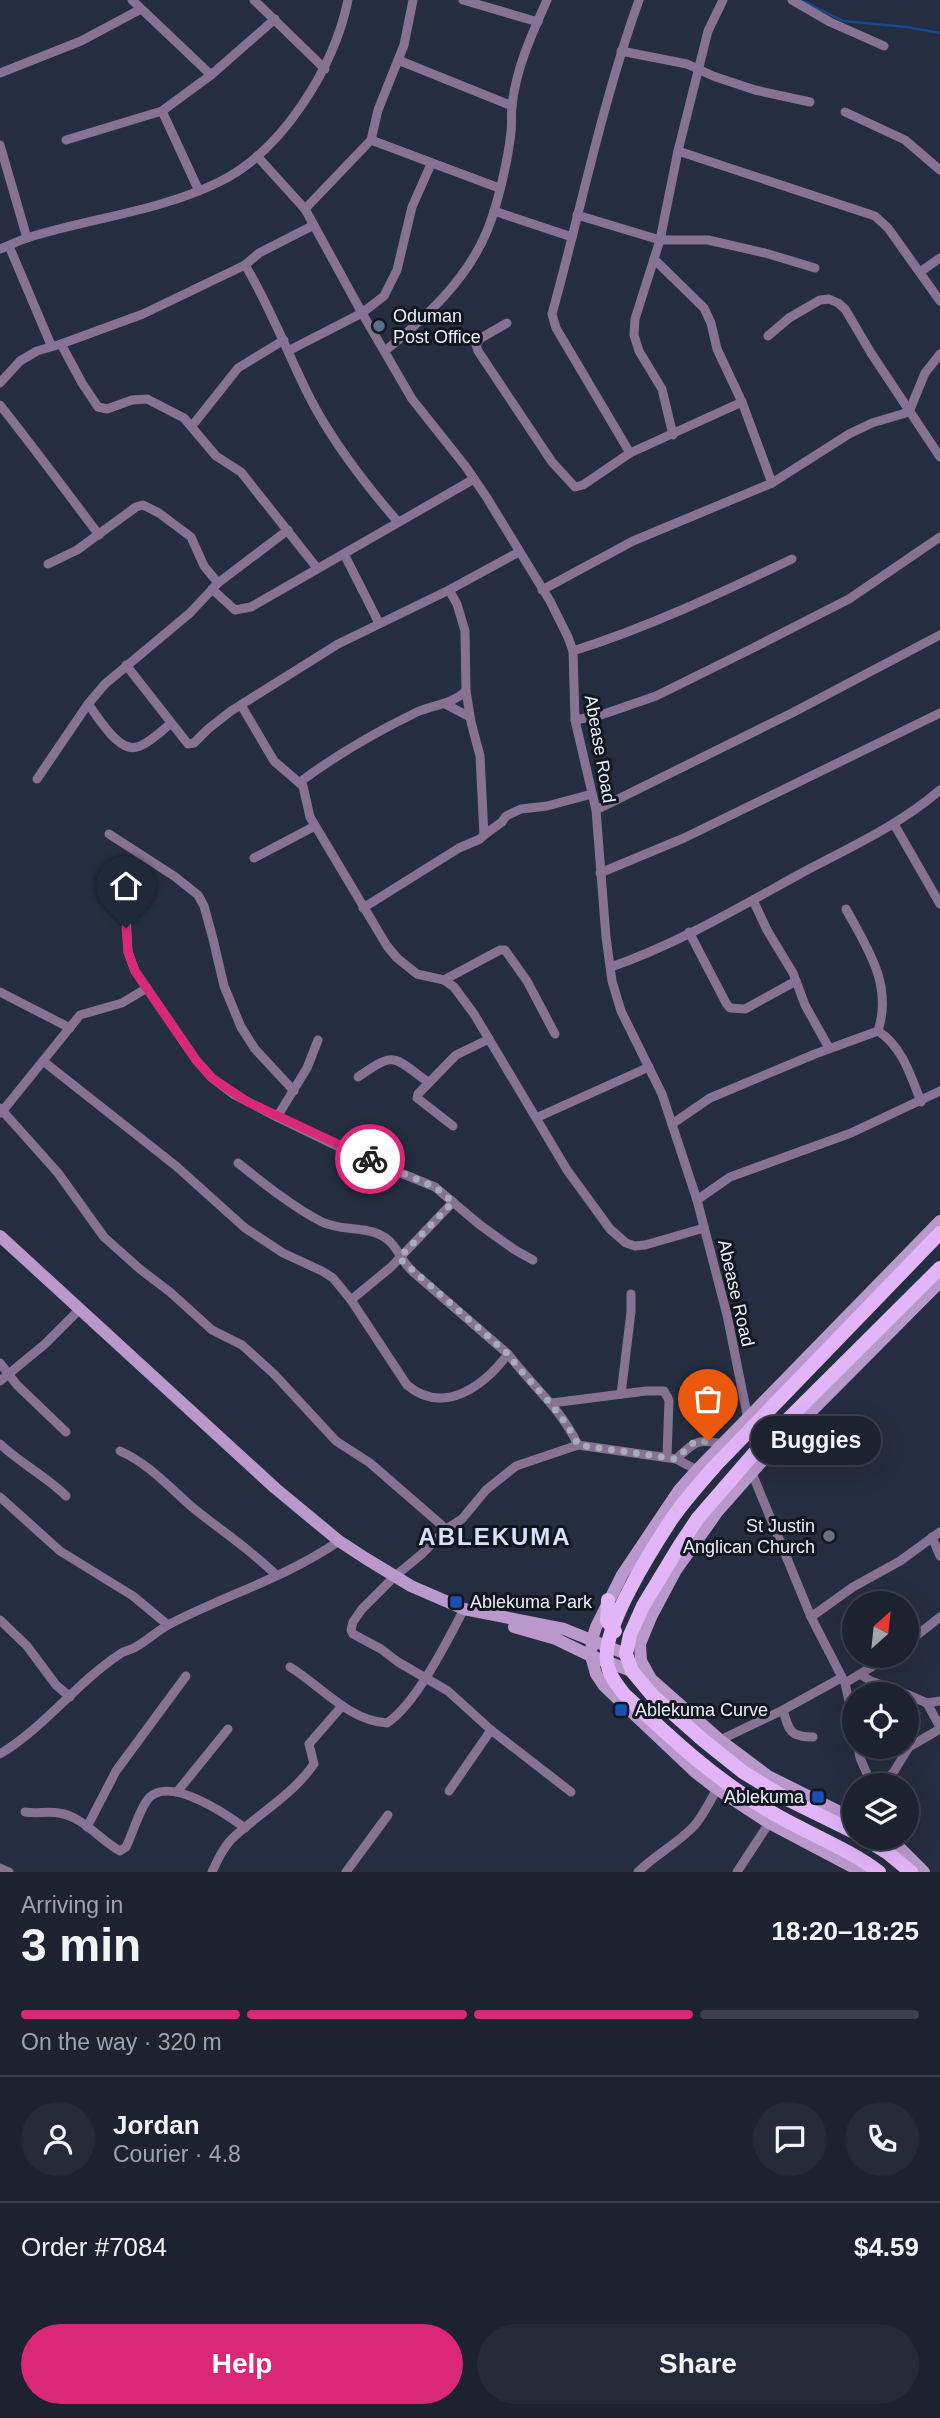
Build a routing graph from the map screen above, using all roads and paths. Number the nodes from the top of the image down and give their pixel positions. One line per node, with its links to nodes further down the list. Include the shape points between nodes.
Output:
1 (132, 0): 11 (street)
2 (254, 0): 12 (street)
3 (348, 0): 18 (street)
4 (414, 0): 16 (street)
5 (463, 0): 10 (street)
6 (547, 0): 13 (street)
7 (639, 0): 15 (street)
8 (723, 0): 17 (street, via 708,31)
9 (792, 0): 14 (street)
10 (493, 4): 13 (street)
11 (141, 9): 19 (street, via 97,34); 20 (street)
12 (275, 19): 18 (street); 20 (street)
13 (538, 22): 22 (street, via 525,52)
14 (884, 46)
15 (621, 51): 17 (street); 36 (street)
16 (398, 60): 22 (street); 26 (street)
17 (699, 68): 21 (street, via 755,90); 28 (street)
18 (325, 69): 29 (street, via 294,116)
19 (0, 74)
20 (211, 75): 23 (street)
21 (810, 103)
22 (512, 106): 32 (street)
23 (162, 111): 25 (street); 33 (street)
24 (845, 112): 31 (street, via 905,140)
25 (66, 140)
26 (371, 140): 30 (street); 34 (street)
27 (0, 145): 39 (street)
28 (678, 151): 40 (street); 46 (street, via 875,216)
29 (257, 156): 33 (street, via 231,176); 34 (street, Abease Road)
30 (430, 164): 32 (street); 48 (street, via 412,207 392,283 379,302)
31 (940, 170)
32 (499, 188): 35 (street)
33 (199, 191): 39 (street)
34 (305, 209): 37 (street, Abease Road)
35 (494, 211): 38 (street); 55 (street, via 483,239 440,302)
36 (577, 215): 38 (street); 40 (street)
37 (314, 225): 44 (street); 48 (street, Abease Road)
38 (572, 237): 63 (street, via 553,320)
39 (27, 238): 41 (street)
40 (660, 240): 43 (street); 45 (street, via 708,240)
41 (4, 247): 53 (street)
42 (940, 258): 46 (street)
43 (654, 259): 58 (street, via 704,307 717,349); 62 (street, via 634,335 662,389)
44 (245, 265): 51 (street); 52 (street, via 143,314)
45 (815, 268)
46 (920, 272): 47 (street)
47 (940, 300)
48 (362, 313): 54 (street); 55 (street, Abease Road)
49 (507, 323): 63 (street, via 481,338 476,344 478,351 566,480 575,487 583,485)
50 (768, 336): 60 (street, via 820,300 838,303)
51 (284, 340): 54 (street); 61 (street, via 238,368)
52 (61, 344): 53 (street); 61 (street, via 98,407 147,399)
53 (51, 345): 57 (street, via 20,361)
54 (288, 351): 67 (street, via 339,447)
55 (385, 351): 65 (street, Abease Road, via 422,414)
56 (940, 354): 60 (street, via 925,373)
57 (0, 383)
58 (742, 402): 62 (street); 66 (street)
59 (0, 405): 69 (street)
60 (909, 412): 64 (street); 66 (street, via 849,434)
61 (192, 426): 68 (street, via 216,456 241,472)
62 (673, 435): 63 (street)
63 (630, 453)
64 (940, 457)
65 (474, 479): 67 (street); 71 (street, Abease Road)
66 (772, 483): 78 (street, via 633,541)
67 (398, 522): 72 (street)
68 (288, 530): 75 (street); 76 (street)
69 (99, 535): 74 (street); 76 (street, via 136,508 150,508 191,537)
70 (940, 537): 89 (street, via 849,599 751,649 656,696)
71 (519, 552): 77 (street); 78 (street, Abease Road)
72 (344, 554): 75 (street); 79 (street)
73 (792, 559): 81 (street, via 699,604)
74 (48, 565)
75 (317, 568): 76 (street, via 243,610 235,610)
76 (215, 586): 82 (street, via 190,613)
77 (449, 590): 79 (street); 83 (street, via 465,631)
78 (542, 590): 81 (street, Abease Road)
79 (379, 623): 85 (street)
80 (940, 635): 95 (street)
81 (573, 651): 89 (street, Abease Road)
82 (126, 665): 84 (street); 90 (street)
83 (466, 691): 86 (street); 88 (street)
84 (88, 704): 90 (street, via 118,741 132,749); 91 (street)
85 (241, 705): 90 (street, via 194,743 188,744); 92 (street, via 274,761)
86 (445, 705): 88 (street); 92 (street, via 417,712 334,757)
87 (940, 713): 101 (street, via 695,833)
88 (470, 717): 99 (street, via 480,755)
89 (575, 720): 94 (street, Abease Road)
90 (172, 723)
91 (37, 779)
92 (300, 782): 97 (street)
93 (940, 790): 96 (street)
94 (592, 794): 95 (street, Abease Road); 99 (street, via 513,812)
95 (596, 810): 101 (street, Abease Road)
96 (894, 824): 102 (street); 103 (street)
97 (315, 826): 100 (street); 104 (street)
98 (109, 834): 123 (street, via 198,895 241,1027)
99 (484, 835): 104 (street)
100 (254, 858)
101 (600, 873): 108 (street, Abease Road)
102 (753, 900): 107 (street); 110 (street)
103 (940, 904)
104 (363, 908): 109 (street, via 397,958 417,974)
105 (846, 909): 114 (street, via 880,975 884,1006)
106 (126, 913): 111 (street, via 130,958)
107 (690, 932): 108 (street); 110 (street, via 730,1007 745,1009)
108 (611, 967): 120 (street, Abease Road, via 621,1011)
109 (444, 979): 115 (street, via 505,950); 117 (street, via 466,1002)
110 (796, 981): 118 (street)
111 (147, 988): 113 (street, via 122,1003 80,1015); 127 (street, via 212,1078)
112 (0, 992): 113 (street)
113 (70, 1028): 119 (street)
114 (878, 1031): 118 (street); 125 (street, via 903,1060)
115 (555, 1034)
116 (318, 1040): 123 (street)
117 (489, 1040): 122 (street, via 460,1052); 128 (street)
118 (829, 1048): 129 (street, via 710,1098)
119 (43, 1061): 126 (street); 143 (street, via 246,1228 283,1254 323,1271)
120 (649, 1067): 128 (street); 129 (street, Abease Road)
121 (358, 1077): 122 (street, via 389,1059)
122 (428, 1082): 130 (street, via 417,1098)
123 (294, 1091): 127 (street)
124 (940, 1091): 125 (street)
125 (921, 1102): 132 (street, via 730,1177)
126 (1, 1111): 163 (street, via 58,1173 104,1237 212,1330 242,1345 335,1441 370,1463)
127 (277, 1116): 133 (street, via 435,1187)
128 (536, 1118): 135 (street, via 567,1170 618,1238 645,1245)
129 (672, 1124): 132 (street, Abease Road)
130 (453, 1126)
131 (238, 1163): 138 (street, via 326,1224 382,1236)
132 (697, 1199): 135 (street, Abease Road)
133 (453, 1202): 138 (street); 139 (street)
134 (940, 1221): 151 (street)
135 (704, 1228): 151 (street, Abease Road)
136 (940, 1233): 160 (main road)
137 (0, 1236): 144 (street)
138 (399, 1258): 143 (street); 145 (street)
139 (533, 1260)
140 (940, 1268): 166 (main road, via 730,1479)
141 (939, 1285): 159 (street)
142 (631, 1294): 149 (street)
143 (351, 1300): 145 (street, via 407,1385 424,1396 452,1398 468,1390 499,1367)
144 (80, 1309): 147 (street); 165 (street)
145 (508, 1354): 150 (street)
146 (0, 1363): 147 (street)
147 (10, 1374): 148 (street); 152 (street)
148 (0, 1381)
149 (621, 1394): 150 (street); 157 (street, via 658,1390 668,1395)
150 (552, 1403): 155 (street)
151 (748, 1419): 154 (street)
152 (66, 1432)
153 (0, 1444): 161 (street)
154 (723, 1444): 157 (street, via 694,1442); 158 (street)
155 (578, 1445): 157 (street); 163 (street, via 516,1466)
156 (120, 1451): 168 (street, via 150,1469)
157 (671, 1458): 158 (street)
158 (697, 1470): 160 (street)
159 (752, 1473): 166 (street); 172 (street)
160 (684, 1494): 170 (street, via 651,1531); 176 (main road)
161 (66, 1496)
162 (0, 1497): 175 (street, via 60,1551 133,1596)
163 (446, 1529): 169 (street)
164 (936, 1535): 167 (street); 172 (street)
165 (339, 1541): 168 (street); 169 (street)
166 (689, 1541): 178 (main road, via 643,1606); 184 (street, via 651,1617)
167 (940, 1556)
168 (276, 1575): 175 (street)
169 (394, 1577): 171 (street); 189 (street, via 362,1609 351,1630)
170 (608, 1600): 176 (main road, via 607,1620); 179 (street)
171 (468, 1610): 179 (street, via 564,1629); 182 (street); 189 (street)
172 (811, 1617): 190 (street)
173 (940, 1617): 177 (street)
174 (0, 1620): 194 (street)
175 (168, 1625): 194 (street, via 105,1665)
176 (612, 1629): 178 (main road); 180 (main road)
177 (919, 1634)
178 (630, 1635): 181 (main road)
179 (592, 1640): 180 (street); 182 (street)
180 (608, 1646): 181 (street); 183 (main road)
181 (626, 1654): 184 (main road)
182 (592, 1656): 183 (street); 192 (street, via 596,1674)
183 (607, 1662): 184 (street); 192 (main road)
184 (636, 1666): 193 (main road); 204 (street)
185 (290, 1667): 198 (street)
186 (871, 1668): 187 (street)
187 (860, 1675): 190 (street); 191 (street)
188 (186, 1676): 217 (street, via 116,1771)
189 (424, 1678): 198 (street, via 387,1723); 202 (street, via 448,1691)
190 (843, 1680): 199 (street)
191 (874, 1682)
192 (609, 1684): 193 (main road, via 632,1681); 208 (street); 219 (main road, via 737,1791)
193 (652, 1695): 206 (main road, via 703,1740)
194 (70, 1697): 205 (street)
195 (919, 1700): 197 (street)
196 (940, 1701): 197 (street)
197 (927, 1703): 200 (street)
198 (342, 1706): 218 (street, via 309,1744 314,1764 310,1770)
199 (783, 1710): 203 (street, via 793,1733); 204 (street)
200 (940, 1728): 207 (street, via 909,1747)
201 (228, 1729): 210 (street)
202 (491, 1730): 209 (street); 211 (street)
203 (813, 1737)
204 (720, 1740): 206 (street)
205 (0, 1754)
206 (746, 1767): 213 (street); 216 (main road, via 787,1799)
207 (893, 1773)
208 (717, 1789): 215 (street); 226 (street, via 695,1825)
209 (449, 1791)
210 (177, 1792): 217 (street, via 160,1792 148,1800 124,1850 104,1842); 218 (street)
211 (571, 1792)
212 (25, 1812): 217 (street, via 58,1812)
213 (842, 1813)
214 (388, 1815): 225 (street)
215 (769, 1823): 219 (street); 227 (street)
216 (842, 1826)
217 (88, 1828)
218 (245, 1828): 224 (street, via 227,1844)
219 (829, 1847): 228 (street); 229 (main road)
220 (883, 1850): 230 (main road)
221 (904, 1850): 231 (street)
222 (0, 1868): 223 (street)
223 (9, 1872)
224 (212, 1872)
225 (345, 1872)
226 (638, 1872)
227 (737, 1872)
228 (862, 1872)
229 (879, 1872)
230 (911, 1872)
231 (924, 1872)

